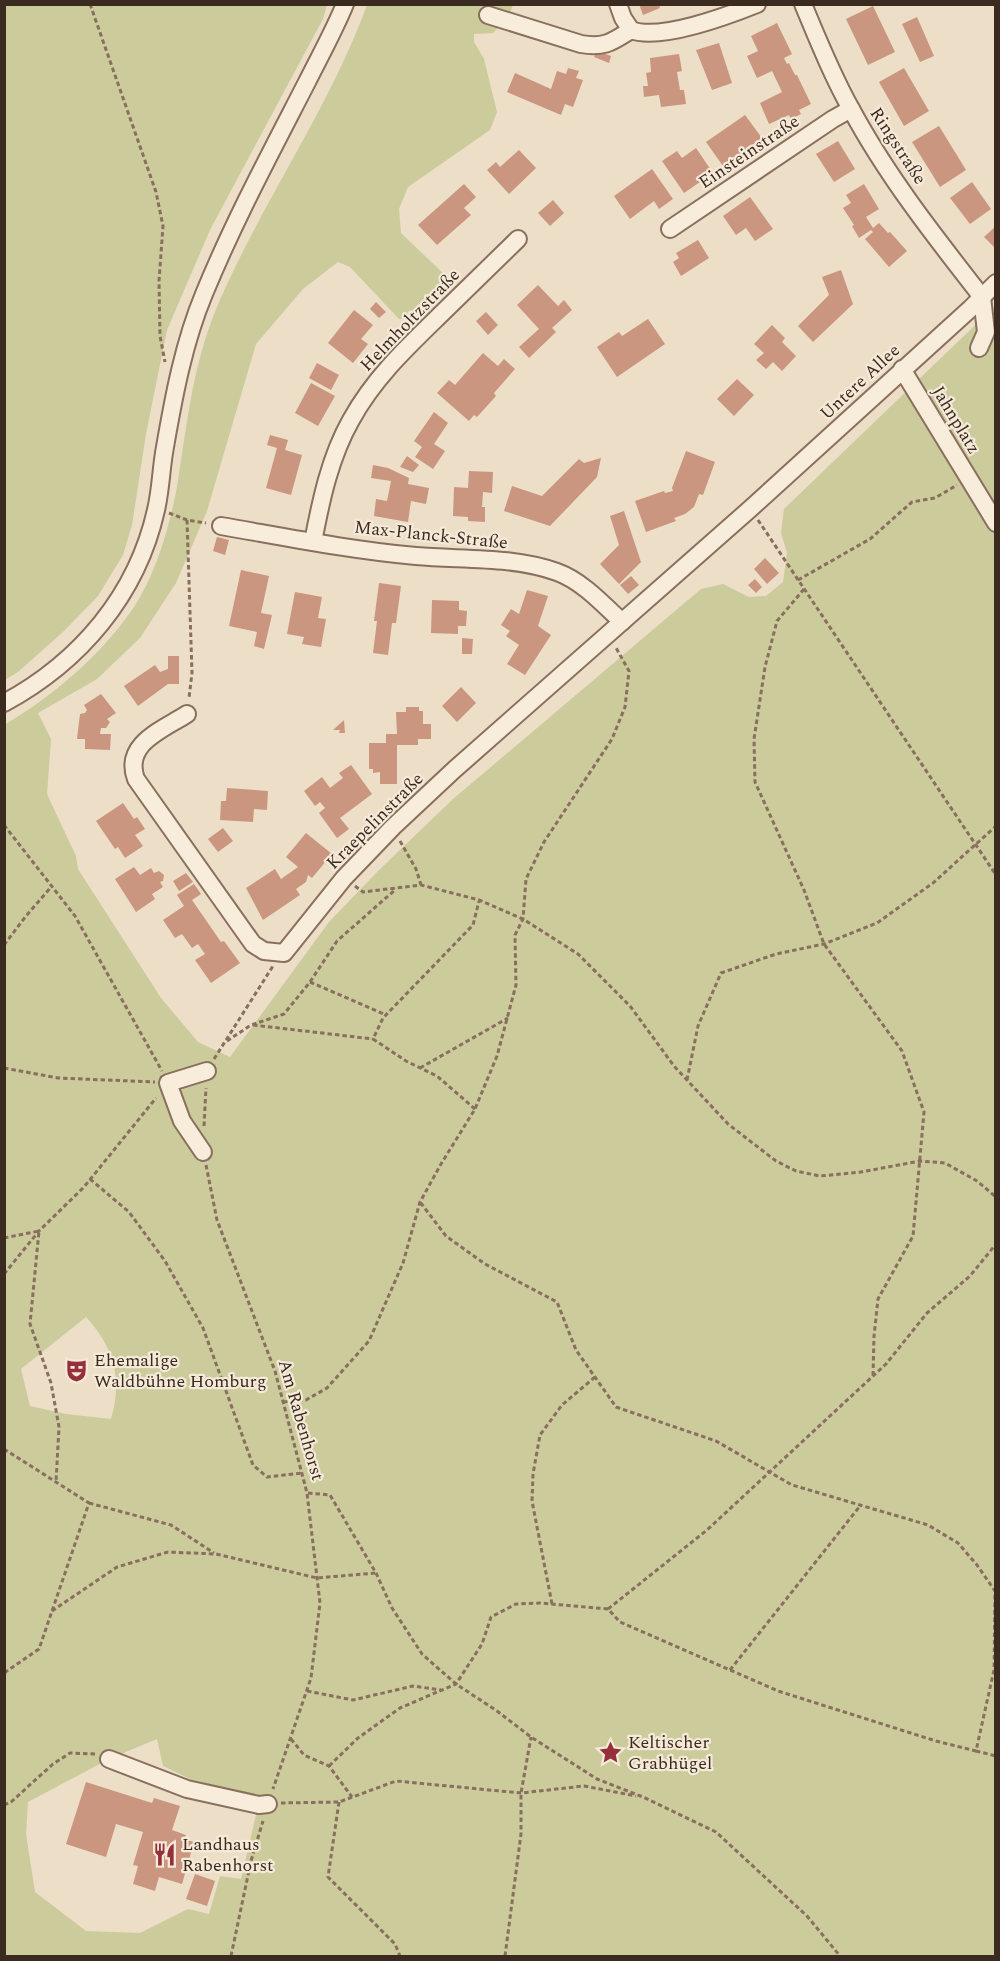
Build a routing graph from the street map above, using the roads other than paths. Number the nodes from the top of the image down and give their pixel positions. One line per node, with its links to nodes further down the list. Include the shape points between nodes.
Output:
1 (345, 4): 19 (street, via 203,296 185,349 157,508 135,573 95,633 70,657)
2 (618, 4): 6 (street)
3 (756, 4): 6 (street, via 691,26 650,34)
4 (803, 4): 7 (street, Ringstraße)
5 (488, 15): 6 (street, via 595,46 609,45)
6 (632, 30)
7 (851, 109): 8 (street, Einsteinstraße); 11 (street, Ringstraße, via 929,230)
8 (669, 229)
9 (519, 239): 17 (street, Helmholtzstraße, via 396,358 372,387 350,421 333,461)
10 (996, 283): 11 (street, Untere Allee)
11 (982, 297): 12 (street, via 986,332); 13 (street, Untere Allee)
12 (979, 348)
13 (902, 369): 14 (street, Untere Allee); 15 (street, Jahnplatz)
14 (750, 509): 18 (street, Kraepelinstraße)
15 (996, 523)
16 (221, 526): 17 (street, Max-Planck-Straße)
17 (313, 542): 18 (street, Max-Planck-Straße, via 416,556 507,561 558,572)
18 (622, 622): 20 (street, Kraepelinstraße, via 393,827 344,878 284,953 264,951 252,944 136,779 132,761 141,744)
19 (4, 703)
20 (187, 714)
21 (207, 1071): 22 (street, via 168,1083 182,1121)
22 (203, 1152)
23 (109, 1759): 24 (street, via 187,1789)
24 (268, 1804)

